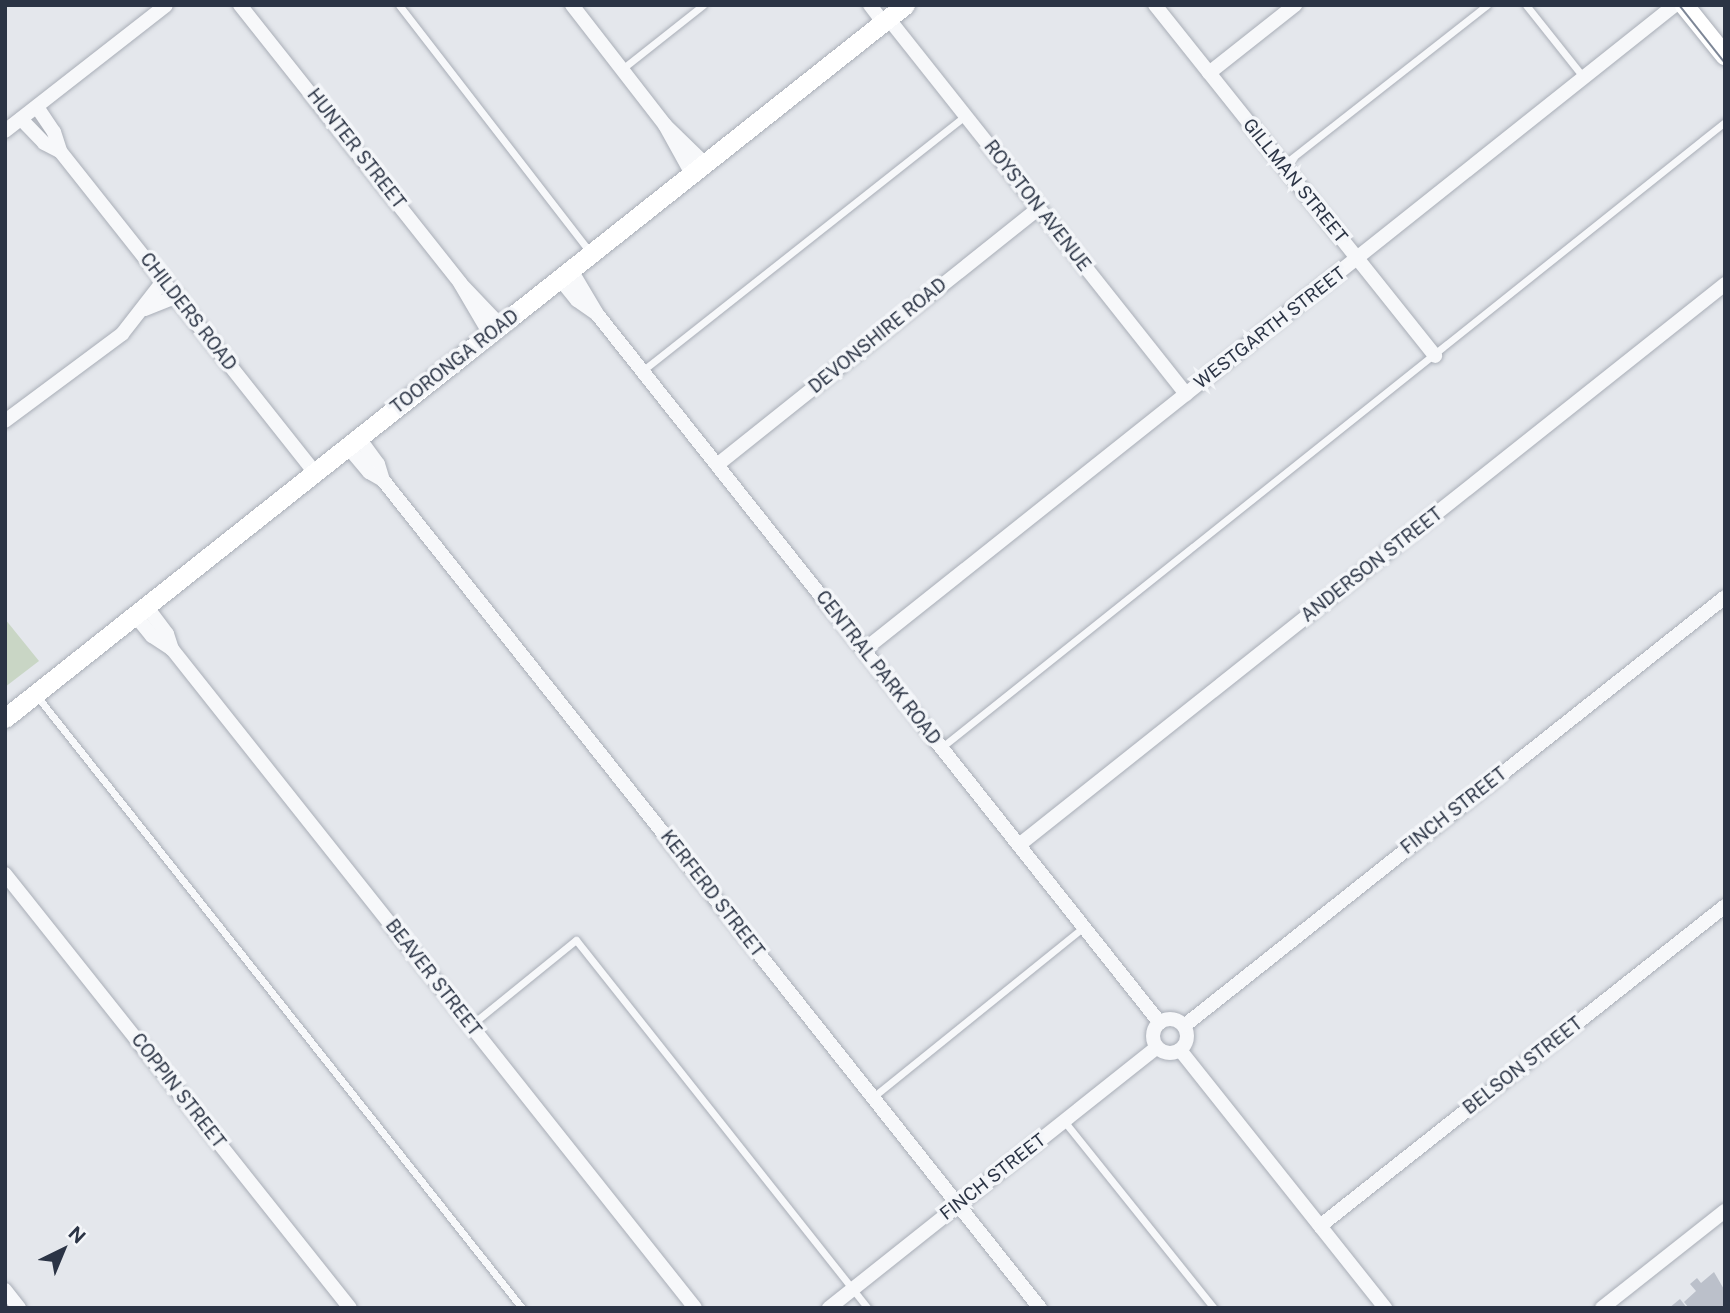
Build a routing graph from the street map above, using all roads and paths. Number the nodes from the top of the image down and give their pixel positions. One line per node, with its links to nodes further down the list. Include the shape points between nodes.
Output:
1 (166, 5): 18 (street)
2 (399, 5): 27 (lane)
3 (572, 5): 15 (street)
4 (703, 5): 15 (lane)
5 (870, 5): 13 (street, ROYSTON AVENUE)
6 (1155, 5): 16 (street, GILLMAN STREET)
7 (1295, 5): 16 (street)
8 (1487, 5): 24 (lane)
9 (1526, 5): 17 (lane)
10 (1675, 5): 17 (street, WESTGARTH STREET)
11 (1684, 5): 14 (main road)
12 (247, 8): 34 (street, HUNTER STREET)
13 (891, 13): 19 (street, ROYSTON AVENUE); 25 (main road, TOORONGA ROAD)
14 (1725, 57)
15 (622, 69): 25 (street)
16 (1209, 73): 24 (street, GILLMAN STREET)
17 (1584, 78): 28 (street, WESTGARTH STREET)
18 (37, 107): 20 (street); 23 (street, CHILDERS ROAD)
19 (966, 116): 26 (street, ROYSTON AVENUE); 36 (lane)
20 (21, 119): 22 (street); 23 (street, CHILDERS ROAD, via 44,143)
21 (1725, 122): 35 (lane)
22 (5, 131)
23 (60, 151): 30 (street, CHILDERS ROAD)
24 (1283, 165): 28 (street, GILLMAN STREET)
25 (698, 169): 27 (main road, TOORONGA ROAD)
26 (1039, 208): 37 (street, ROYSTON AVENUE); 40 (street, DEVONSHIRE ROAD)
27 (591, 254): 29 (main road, TOORONGA ROAD)
28 (1357, 258): 35 (street, GILLMAN STREET); 37 (street, WESTGARTH STREET)
29 (566, 274): 34 (main road, TOORONGA ROAD); 36 (street, CENTRAL PARK ROAD, via 577,300 597,314)
30 (164, 281): 32 (street, CHILDERS ROAD); 33 (street)
31 (1725, 284): 48 (street, ANDERSON STREET)
32 (177, 296): 33 (street); 41 (street, CHILDERS ROAD)
33 (145, 309): 38 (street, via 112,342)
34 (496, 330): 39 (main road, TOORONGA ROAD)
35 (1435, 356): 47 (lane)
36 (642, 371): 40 (street, CENTRAL PARK ROAD)
37 (1186, 394): 44 (street, WESTGARTH STREET)
38 (5, 421)
39 (353, 442): 41 (main road, TOORONGA ROAD); 57 (street, KERFERD STREET, via 369,472 383,480)
40 (717, 465): 44 (street, CENTRAL PARK ROAD)
41 (315, 473): 43 (main road, TOORONGA ROAD)
42 (1725, 597): 54 (street, FINCH STREET)
43 (141, 610): 45 (main road, TOORONGA ROAD); 53 (street, BEAVER STREET, via 152,636 172,649)
44 (864, 650): 47 (street, CENTRAL PARK ROAD)
45 (35, 694): 46 (main road, TOORONGA ROAD); 66 (lane)
46 (5, 718)
47 (941, 748): 48 (street, CENTRAL PARK ROAD)
48 (1018, 845): 51 (street, CENTRAL PARK ROAD)
49 (5, 874): 65 (street, COPPIN STREET)
50 (1725, 906): 61 (street, BELSON STREET)
51 (1084, 927): 52 (street, CENTRAL PARK ROAD); 57 (lane)
52 (1160, 1023): 54 (street, via 1172,1019); 55 (street, via 1153,1034)
53 (471, 1025): 62 (lane, via 576,940); 67 (street, BEAVER STREET)
54 (1184, 1026): 56 (street, via 1187,1039)
55 (1157, 1047): 56 (street, via 1168,1053); 58 (street, FINCH STREET)
56 (1180, 1050): 61 (street)
57 (873, 1097): 59 (street, KERFERD STREET)
58 (1064, 1121): 59 (street, FINCH STREET); 71 (lane)
59 (958, 1205): 62 (street, FINCH STREET); 70 (street, KERFERD STREET)
60 (1725, 1211): 73 (street)
61 (1320, 1226): 72 (street)
62 (853, 1289): 68 (street, FINCH STREET); 69 (lane)
63 (5, 1290): 64 (street)
64 (19, 1308)
65 (350, 1308)
66 (522, 1308)
67 (695, 1308)
68 (829, 1308)
69 (867, 1308)
70 (1040, 1308)
71 (1214, 1308)
72 (1385, 1308)
73 (1602, 1308)

